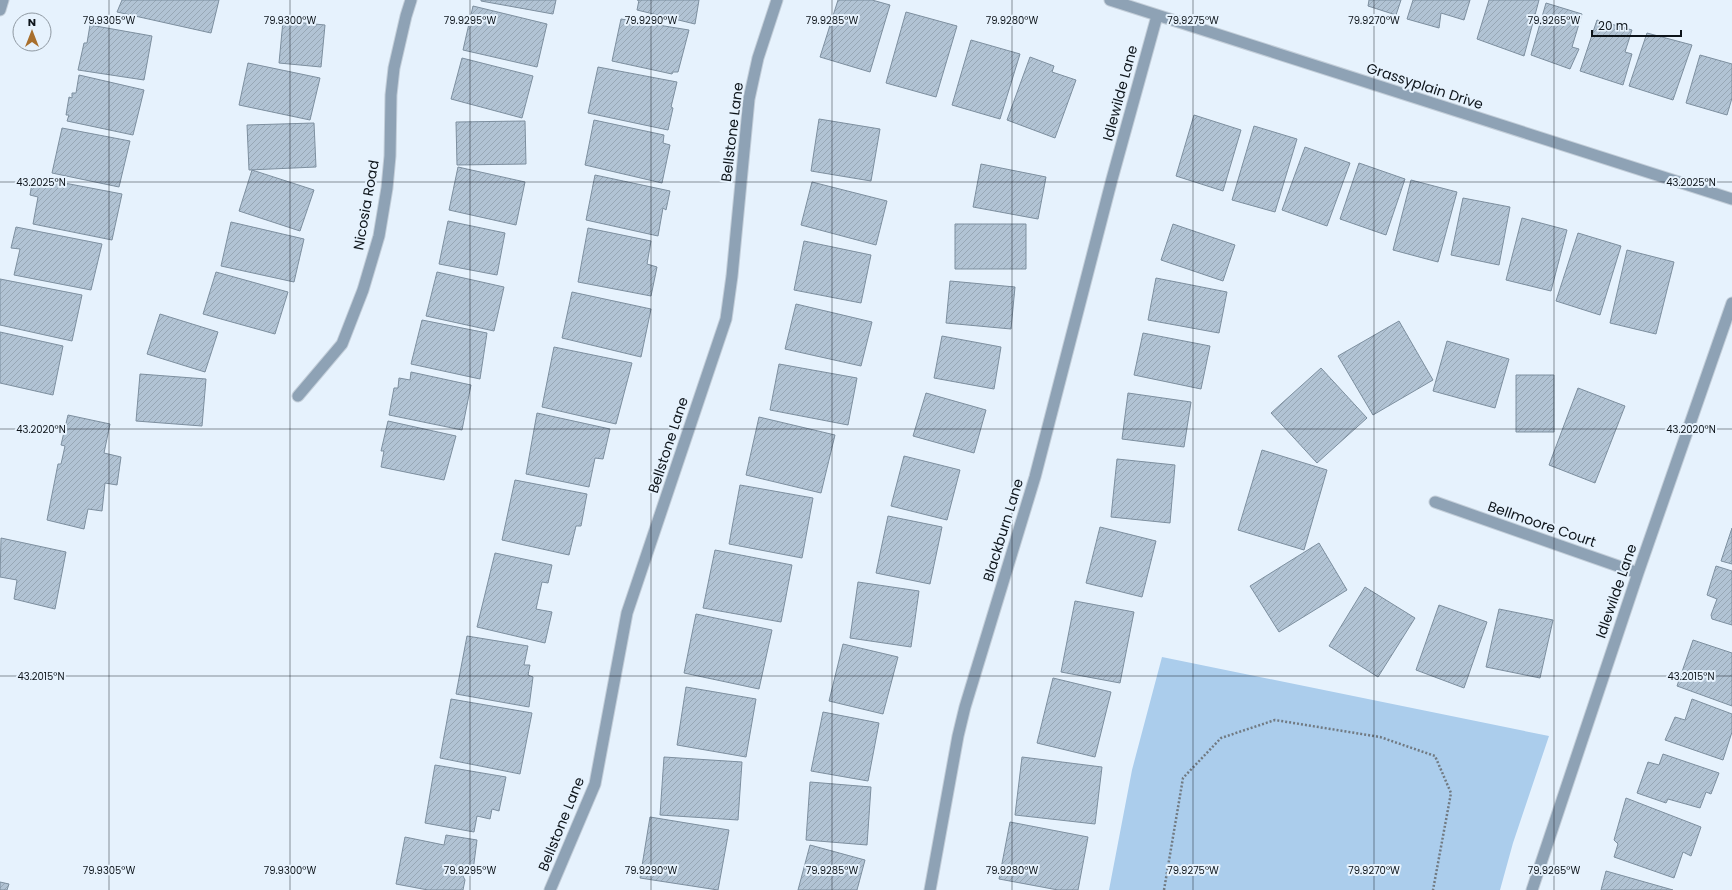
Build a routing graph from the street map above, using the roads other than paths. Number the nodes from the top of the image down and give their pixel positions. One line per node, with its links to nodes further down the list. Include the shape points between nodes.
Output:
1 (3, 0): 5 (street)
2 (411, 0): 10 (street, Nicosia Road, via 393,75 390,156 379,236 363,290 342,344)
3 (777, 0): 13 (street, Bellstone Lane, via 748,99 726,319 627,614 594,784)
4 (1110, 0): 6 (street, Grassyplain Drive)
5 (0, 10)
6 (1156, 16): 7 (street, Idlewilde Lane); 8 (street, Grassyplain Drive)
7 (1112, 179): 14 (street, Blackburn Lane, via 1035,477 958,736)
8 (1732, 199)
9 (1732, 304): 12 (street, Idlewilde Lane)
10 (298, 396)
11 (1435, 502): 12 (street, Bellmoore Court)
12 (1638, 574): 15 (street, Idlewilde Lane)
13 (550, 890)
14 (930, 890)
15 (1532, 890)

